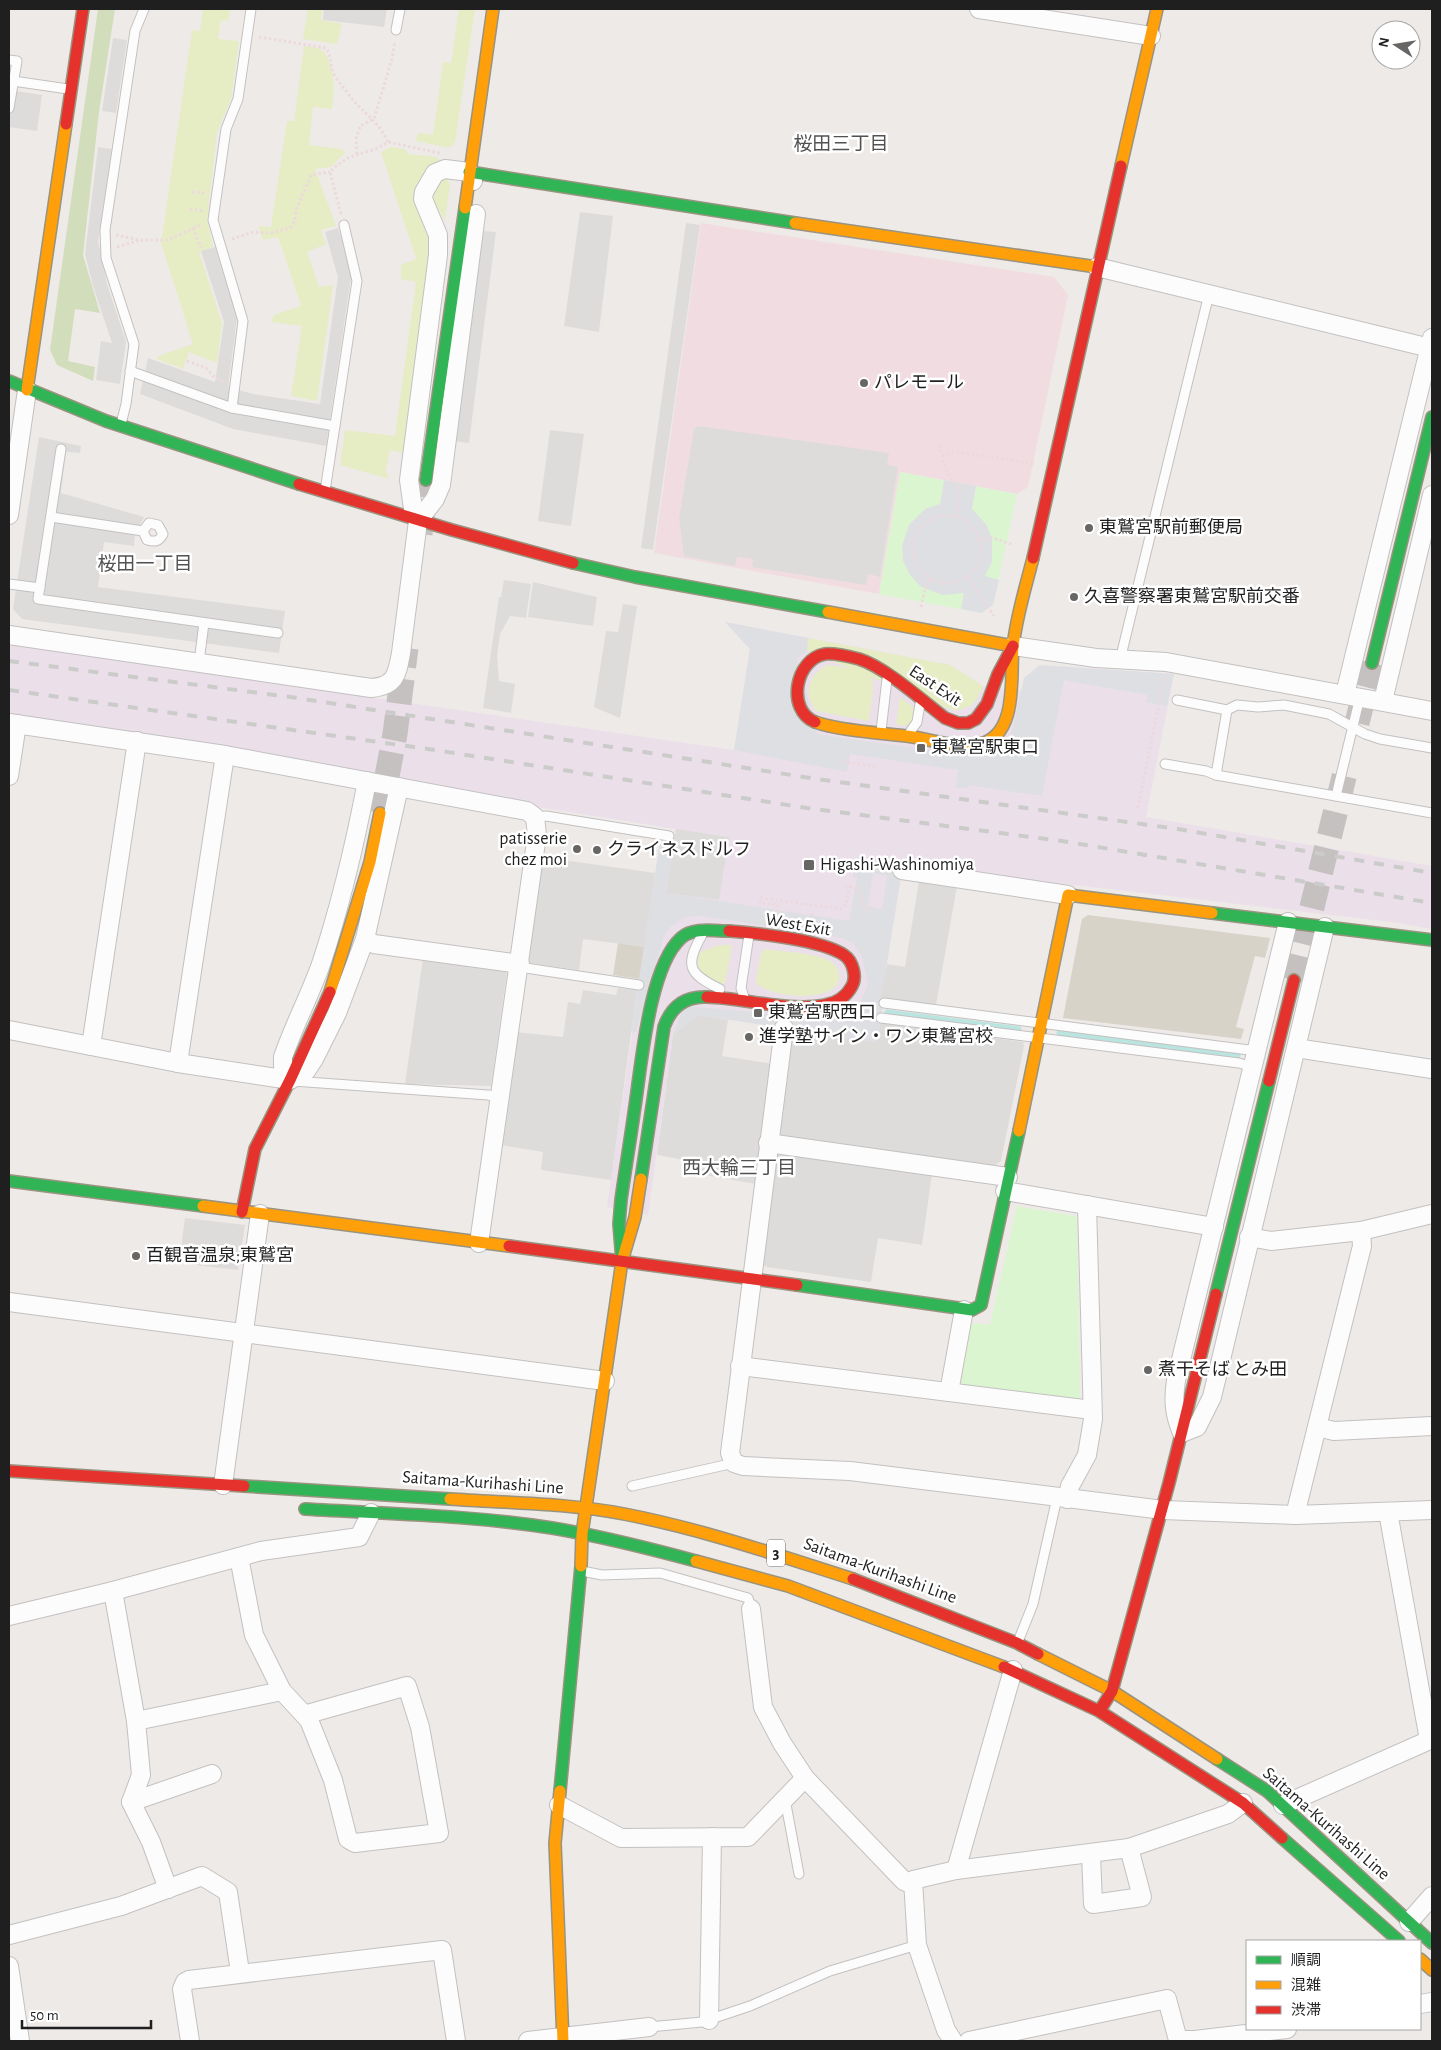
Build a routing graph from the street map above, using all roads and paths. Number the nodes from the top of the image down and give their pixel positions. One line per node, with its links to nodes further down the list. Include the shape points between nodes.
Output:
1 (83, 9): 13 (street)
2 (144, 9): 24 (lane, via 135,31)
3 (251, 9): 9 (lane)
4 (400, 9): 8 (lane)
5 (493, 9): 20 (street)
6 (979, 9): 10 (street)
7 (1157, 9): 10 (street)
8 (396, 30): 15 (path, via 392,59)
9 (248, 36): 15 (path, via 326,48 332,59 332,70 357,105); 21 (lane, via 238,99 226,129)
10 (1150, 36): 29 (street)
11 (9, 60): 12 (lane, via 17,61)
12 (13, 82): 13 (lane); 14 (lane)
13 (71, 90): 36 (street)
14 (9, 108)
15 (374, 119): 16 (path); 17 (path, via 360,126)
16 (388, 142): 17 (path, via 380,148); 18 (path)
17 (357, 154): 19 (path, via 341,160)
18 (445, 154)
19 (330, 172): 22 (path); 26 (path, via 311,176 290,228 271,233 253,232)
20 (469, 172): 29 (street); 45 (street); 51 (street, via 479,192 441,485); 51 (street, via 445,169 435,173 424,192 423,199 438,234 438,245 409,480 412,509)
21 (213, 220): 23 (path); 26 (lane)
22 (344, 225): 40 (lane, via 357,281)
23 (193, 228): 25 (path, via 167,240); 28 (path)
24 (106, 234): 25 (path); 27 (lane)
25 (141, 240): 27 (path)
26 (220, 242): 35 (lane, via 243,321)
27 (106, 248): 33 (lane, via 106,258 134,344)
28 (201, 248)
29 (1097, 267): 30 (street); 64 (street)
30 (1209, 294): 31 (street); 65 (lane)
31 (1431, 343): 70 (street)
32 (188, 361): 35 (path, via 206,368 215,378)
33 (130, 371): 37 (lane); 39 (lane)
34 (9, 381): 36 (street)
35 (235, 384): 37 (lane)
36 (27, 390): 39 (street); 48 (street)
37 (232, 408): 40 (lane)
38 (1432, 417): 68 (street)
39 (120, 426): 46 (street)
40 (335, 426): 46 (lane)
41 (939, 445): 43 (path)
42 (61, 449): 50 (lane)
43 (942, 455): 44 (path, via 958,452); 49 (path, via 947,472 960,492)
44 (1035, 464)
45 (426, 480)
46 (325, 492): 51 (street)
47 (1432, 495): 73 (street)
48 (9, 515)
49 (956, 516): 53 (path, via 974,528); 56 (path, via 934,518 918,532 914,542 917,565)
50 (51, 517): 52 (lane); 58 (lane)
51 (418, 521): 64 (street, via 608,572); 66 (street, via 401,653 393,680 371,688)
52 (143, 531)
53 (980, 540): 54 (path, via 992,538); 55 (path, via 980,559)
54 (1014, 545)
55 (968, 576): 56 (path, via 946,583); 60 (path)
56 (931, 578): 59 (path)
57 (9, 584): 58 (lane)
58 (40, 588): 61 (lane, via 38,599)
59 (921, 607)
60 (994, 616)
61 (204, 623): 62 (lane); 66 (lane)
62 (278, 633)
63 (9, 635): 66 (street)
64 (1013, 646): 65 (street); 71 (street, East Exit, via 983,714 977,718 959,723 952,721); 79 (street, East Exit, via 1011,696 995,736 981,744 970,745)
65 (1120, 660): 67 (street)
66 (199, 662)
67 (1166, 662): 70 (street); 91 (path)
68 (1372, 663)
69 (886, 674): 71 (street, East Exit); 78 (lane); 78 (street, East Exit, via 867,661 825,654 809,662 801,674 797,690 799,707 808,719)
70 (1352, 696): 73 (street); 77 (lane)
71 (919, 699): 79 (lane, via 920,713)
72 (1177, 700): 74 (lane)
73 (1383, 701): 75 (street)
74 (1227, 710): 77 (lane, via 1237,705 1284,705 1329,714); 86 (lane)
75 (1432, 711)
76 (13, 723): 80 (street); 87 (street)
77 (1353, 727): 81 (lane, via 1380,739); 90 (lane)
78 (880, 732): 79 (street, East Exit)
79 (906, 736)
80 (137, 741): 82 (street); 118 (street)
81 (1432, 748)
82 (225, 755): 88 (street); 121 (street)
83 (843, 762): 85 (path)
84 (1165, 764): 86 (lane, via 1206,770)
85 (878, 767)
86 (1216, 775): 90 (lane)
87 (9, 776)
88 (367, 782): 89 (street); 123 (street, via 351,864 334,924 283,1056 283,1066)
89 (399, 787): 94 (street, via 527,811); 106 (street)
90 (1336, 796): 93 (lane)
91 (1138, 808)
92 (380, 813): 123 (street, via 346,946 326,1001)
93 (1432, 813)
94 (535, 817): 95 (lane, via 546,816); 108 (street, via 537,835)
95 (669, 836)
96 (902, 870): 97 (street)
97 (1068, 894): 102 (street); 114 (street)
98 (875, 910): 101 (path, via 865,908 858,888 847,886 846,905 841,909 761,898 760,903 778,905)
99 (813, 911): 100 (path)
100 (812, 916)
101 (776, 918)
102 (1288, 922): 103 (street); 120 (street)
103 (1325, 927): 107 (street); 119 (street)
104 (705, 930): 105 (street, West Exit); 111 (lane, via 690,961 695,974 703,981); 136 (street, West Exit, via 679,940 665,966 650,1011 619,1214)
105 (749, 935): 111 (lane, via 741,988); 111 (street, West Exit, via 823,945 836,950 852,963 854,974 849,993 832,1005 800,1007)
106 (365, 939): 108 (street, via 374,944); 123 (street, via 314,1059 306,1071)
107 (1432, 940)
108 (520, 966): 110 (lane); 124 (street)
109 (1294, 980): 147 (street)
110 (639, 985)
111 (744, 998): 136 (street, West Exit, via 695,997 680,1003 666,1019 635,1217)
112 (884, 1004): 114 (lane)
113 (881, 1018): 117 (lane)
114 (1043, 1023): 117 (street); 120 (lane)
115 (784, 1028): 125 (street)
116 (9, 1030): 118 (street)
117 (1039, 1038): 120 (lane, via 1239,1063); 127 (street)
118 (91, 1046): 121 (street)
119 (1296, 1048): 122 (street); 134 (street)
120 (1255, 1059): 132 (street)
121 (178, 1064): 123 (street)
122 (1432, 1069)
123 (290, 1080): 124 (lane, via 488,1094); 129 (street, via 255,1148)
124 (501, 1098): 135 (street)
125 (768, 1143): 127 (street); 137 (street)
126 (9, 1181): 129 (street)
127 (1007, 1184): 128 (street); 139 (street, via 983,1300 977,1308)
128 (1086, 1205): 132 (street); 144 (street)
129 (242, 1212): 130 (street)
130 (260, 1214): 135 (street); 140 (street)
131 (1432, 1214): 133 (street)
132 (1214, 1227): 147 (street, via 1173,1398 1175,1416)
133 (1361, 1231): 134 (street, via 1271,1241); 146 (street, via 1362,1246)
134 (1249, 1237): 147 (street, via 1212,1397 1197,1428)
135 (479, 1243): 136 (street)
136 (622, 1261): 137 (street); 142 (street)
137 (750, 1278): 139 (street); 141 (street)
138 (9, 1302): 140 (street)
139 (964, 1310): 143 (street)
140 (243, 1333): 142 (street); 150 (street)
141 (740, 1366): 143 (street); 148 (street, via 730,1453)
142 (605, 1381): 154 (street)
143 (949, 1392): 144 (street)
144 (1092, 1410): 152 (street, via 1086,1454)
145 (1432, 1426): 146 (street, via 1334,1431)
146 (1317, 1427): 159 (street)
147 (1182, 1433): 155 (street)
148 (734, 1463): 151 (lane); 152 (street, via 850,1471)
149 (9, 1471): 150 (street, Saitama-Kurihashi Line / 3)
150 (223, 1484): 154 (street, Saitama-Kurihashi Line / 3)
151 (632, 1486)
152 (1062, 1498): 155 (street); 166 (lane, via 1033,1604)
153 (293, 1508): 158 (street, Saitama-Kurihashi Line / 3)
154 (586, 1508): 160 (street); 166 (street, Saitama-Kurihashi Line / 3, via 738,1542 871,1585)
155 (1162, 1510): 159 (street); 169 (street)
156 (1432, 1510): 157 (street)
157 (1388, 1512): 159 (street); 173 (street)
158 (371, 1513): 160 (street, Saitama-Kurihashi Line / 3, via 466,1518); 161 (street, via 359,1537)
159 (1296, 1515)
160 (582, 1534): 162 (street); 167 (street, Saitama-Kurihashi Line / 3, via 630,1543 788,1586)
161 (239, 1557): 163 (street); 168 (street, via 254,1634)
162 (581, 1571): 164 (lane, via 602,1575 660,1573 748,1598); 179 (street)
163 (113, 1591): 165 (street); 172 (street)
164 (751, 1609): 175 (street, via 763,1708)
165 (9, 1616)
166 (1017, 1642): 169 (street, Saitama-Kurihashi Line / 3)
167 (1012, 1670): 170 (street, Saitama-Kurihashi Line / 3); 184 (street)
168 (282, 1691): 171 (street); 172 (street)
169 (1112, 1691): 170 (street); 180 (street, Saitama-Kurihashi Line / 3, via 1268,1791)
170 (1099, 1711): 178 (street, Saitama-Kurihashi Line / 3)
171 (304, 1715): 171 (street, via 309,1720 333,1780 348,1839 356,1843 439,1833 420,1727 407,1686)
172 (136, 1721): 177 (street, via 140,1775)
173 (1431, 1739): 180 (street)
174 (212, 1774): 177 (street)
175 (805, 1778): 176 (street); 186 (street, via 904,1881)
176 (785, 1799): 181 (street, via 748,1837); 185 (lane)
177 (131, 1802): 187 (street, via 151,1842)
178 (1243, 1803): 182 (street, via 1228,1814); 191 (street, Saitama-Kurihashi Line / 3)
179 (558, 1805): 181 (street, via 621,1838); 203 (street, via 555,1843)
180 (1283, 1805): 189 (street, Saitama-Kurihashi Line / 3)
181 (712, 1837): 198 (street)
182 (1129, 1848): 183 (street); 183 (street, via 1142,1897 1093,1904)
183 (1091, 1854): 184 (street)
184 (956, 1870): 186 (street, via 913,1880)
185 (799, 1874)
186 (913, 1885): 193 (street)
187 (168, 1889): 190 (street, via 121,1906); 197 (street, via 202,1876 228,1892)
188 (1432, 1896): 189 (street)
189 (1409, 1922): 192 (street, Saitama-Kurihashi Line / 3)
190 (9, 1935)
191 (1398, 1940)
192 (1432, 1943)
193 (917, 1944): 198 (lane, via 830,1971); 207 (street, via 946,2030)
194 (1421, 1960): 196 (street)
195 (9, 1966): 201 (street)
196 (1432, 1970)
197 (240, 1972): 204 (street, via 189,1980 182,1985); 205 (street, via 442,1950)
198 (709, 2020): 199 (lane)
199 (649, 2027): 203 (street)
200 (1283, 2030): 202 (street)
201 (16, 2034)
202 (1264, 2037): 208 (street, via 1178,2040 1168,2000)
203 (563, 2039): 206 (street)
204 (190, 2041)
205 (456, 2041)
206 (528, 2041)
207 (953, 2041)
208 (969, 2041)

